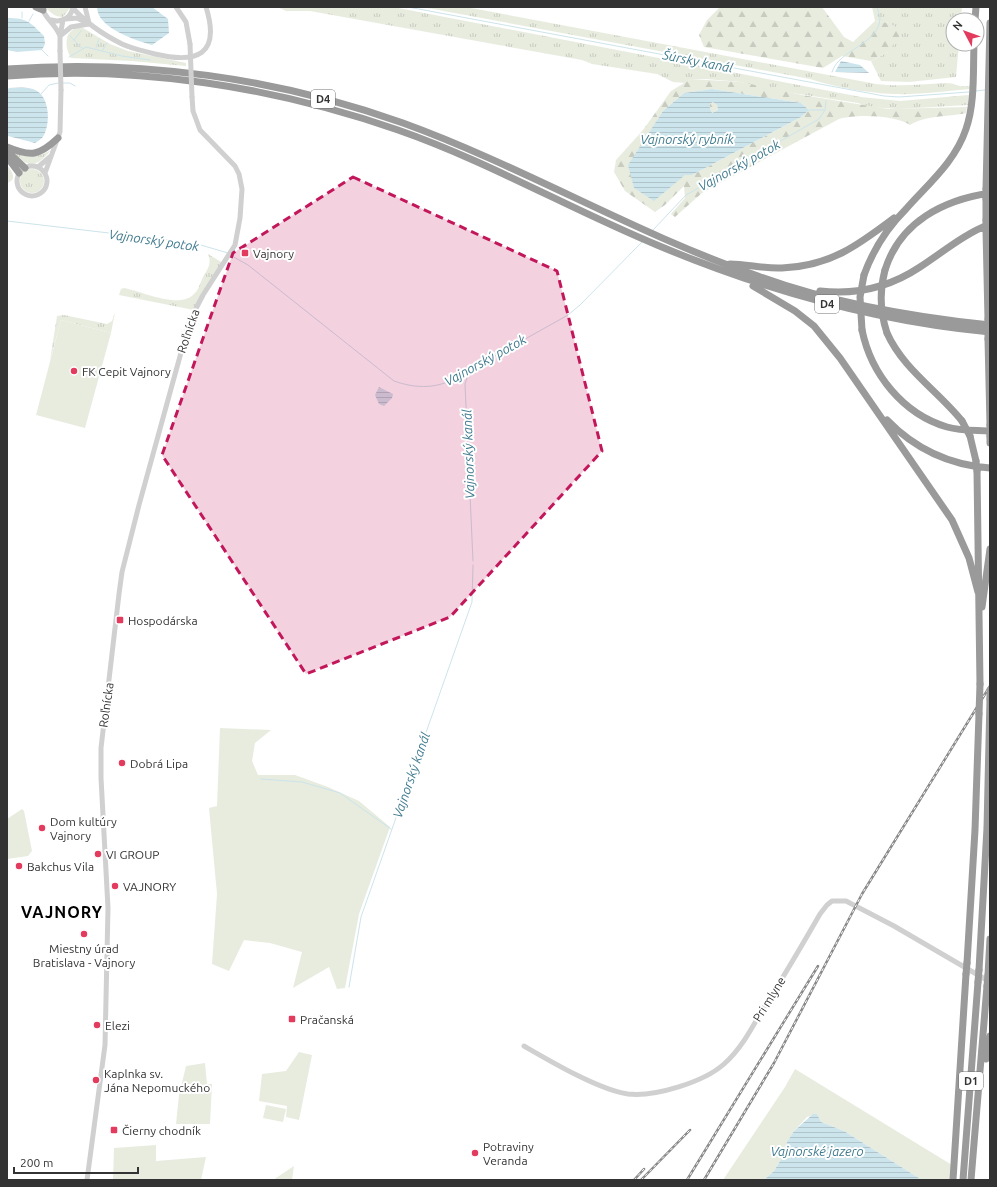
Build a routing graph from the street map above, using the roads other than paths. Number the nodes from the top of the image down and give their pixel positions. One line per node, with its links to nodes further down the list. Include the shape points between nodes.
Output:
1 (85, 7): 9 (street)
2 (176, 7): 49 (street, Roľnícka, bridge, via 186,22 190,44 193,111 200,130 235,166 242,189 240,222 231,251 190,320 122,572 102,742 101,778 108,908 104,1066)
3 (206, 7): 9 (street, via 211,37 204,50 192,58 176,58 137,49 123,44)
4 (40, 8): 7 (street)
5 (73, 8): 6 (street); 9 (street)
6 (64, 19): 7 (street); 9 (street, via 77,18); 10 (street)
7 (51, 20): 10 (street)
8 (990, 23): 24 (highway)
9 (89, 24): 10 (street, via 71,27)
10 (60, 36): 16 (street, bridge, via 61,90)
11 (974, 52): 25 (highway, via 970,118 963,136 948,163)
12 (8, 68): 27 (highway, D4, via 101,66 216,76 354,107 441,138 661,238)
13 (17, 75): 14 (highway, D4); 15 (highway); 28 (highway, D4, via 80,73 158,78 236,88 353,115 482,163 655,245)
14 (7, 76)
15 (7, 79)
16 (58, 138): 17 (highway, via 40,153 24,153); 19 (street)
17 (7, 147)
18 (7, 151): 22 (highway)
19 (51, 155): 21 (street); 23 (street)
20 (7, 157): 22 (highway)
21 (38, 167): 22 (street); 23 (street)
22 (22, 170): 23 (street, via 17,182 20,190 29,196 43,192 47,183)
23 (45, 173)
24 (987, 194): 26 (highway); 39 (highway, bridge, via 949,203 931,212 899,241 885,270 881,302 887,333 894,348 950,406 970,436 977,471)
25 (905, 209): 27 (highway, via 852,248 819,262 781,268); 34 (highway, bridge, via 882,238 864,275 860,302 862,330 873,365 889,388 904,402 934,422 948,427)
26 (987, 225): 29 (highway, via 964,236 919,268 886,284 843,292); 30 (highway)
27 (725, 264): 29 (highway, D4)
28 (737, 277): 31 (highway, D4, via 876,315); 32 (highway, via 795,311 814,326)
29 (793, 288): 30 (highway, D4, via 899,312)
30 (989, 322): 31 (highway, bridge)
31 (989, 335): 33 (highway)
32 (872, 404): 37 (highway, via 897,430 925,450 954,462); 39 (highway, via 952,520 970,558)
33 (990, 425): 35 (highway, bridge)
34 (990, 431)
35 (990, 436): 36 (highway)
36 (990, 443)
37 (990, 468)
38 (990, 549): 40 (highway)
39 (978, 592): 40 (highway)
40 (979, 631): 48 (highway, bridge, via 980,684 975,836)
41 (990, 690): 42 (highway, D1, bridge)
42 (990, 699): 52 (highway, D1, bridge, via 987,828)
43 (990, 939): 44 (highway, D1, bridge)
44 (989, 984): 46 (street, Pri mlyne, via 894,926 846,901 837,900 822,910 738,1048 725,1063 704,1077 680,1086 628,1094 604,1087); 47 (highway, D1)
45 (990, 1036): 47 (highway)
46 (524, 1046)
47 (979, 1092): 53 (highway, D1)
48 (955, 1146): 50 (highway); 51 (highway)
49 (87, 1180)
50 (953, 1180)
51 (956, 1180)
52 (963, 1180)
53 (971, 1180)

